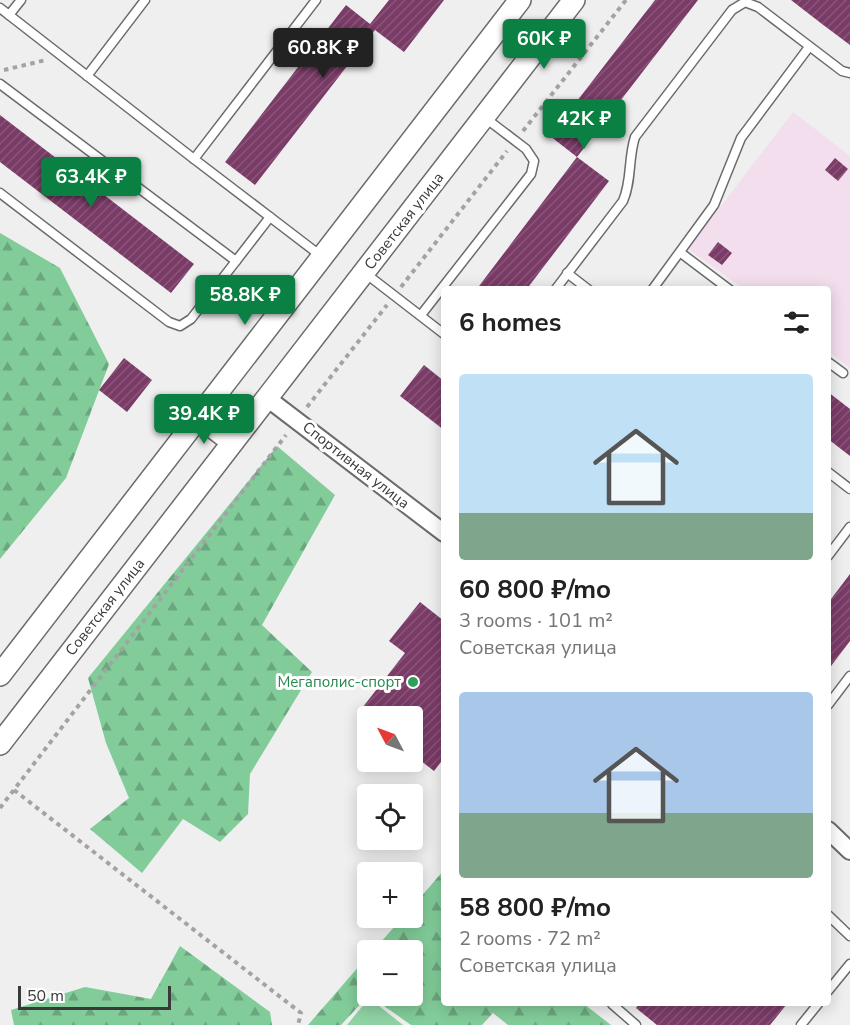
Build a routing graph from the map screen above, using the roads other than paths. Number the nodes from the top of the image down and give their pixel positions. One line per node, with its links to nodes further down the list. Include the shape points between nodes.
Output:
1 (21, 0): 7 (lane)
2 (145, 0): 10 (lane)
3 (316, 0): 13 (lane)
4 (520, 0): 17 (street)
5 (574, 0): 12 (street, Советская улица)
6 (0, 8): 7 (lane)
7 (9, 15): 10 (lane)
8 (809, 47): 9 (lane); 16 (lane, via 741,138 714,206); 20 (lane, via 758,7 745,2 732,10 635,137 629,189)
9 (850, 73)
10 (87, 76): 13 (lane)
11 (0, 84): 18 (lane)
12 (484, 117): 19 (street, Советская улица); 21 (lane, via 526,148 534,161 531,174)
13 (194, 159): 15 (lane)
14 (0, 193): 18 (lane, via 169,322 180,326 191,319)
15 (270, 217): 17 (lane); 18 (lane)
16 (681, 253): 24 (lane); 25 (lane)
17 (323, 258): 32 (street)
18 (236, 261)
19 (364, 273): 27 (lane); 31 (street, Советская улица)
20 (567, 273): 22 (lane); 23 (lane)
21 (444, 286)
22 (558, 286)
23 (584, 286)
24 (655, 286)
25 (725, 286)
26 (441, 289): 27 (lane)
27 (421, 315): 28 (lane)
28 (441, 332)
29 (831, 364): 30 (lane)
30 (843, 373)
31 (267, 398): 33 (street, Советская улица); 37 (street, Спортивная улица)
32 (199, 417): 33 (street); 39 (street)
33 (232, 442): 42 (street, Советская улица)
34 (831, 474): 35 (lane)
35 (850, 489)
36 (850, 527): 38 (lane)
37 (441, 531)
38 (831, 552)
39 (0, 675)
40 (850, 676): 41 (lane)
41 (831, 701)
42 (0, 744)
43 (831, 833): 44 (street)
44 (850, 851)
45 (831, 918): 46 (lane)
46 (850, 936)
47 (850, 964): 48 (lane)
48 (831, 987)
49 (614, 1006): 51 (lane)
50 (816, 1006): 52 (lane)
51 (636, 1025)
52 (801, 1025)

